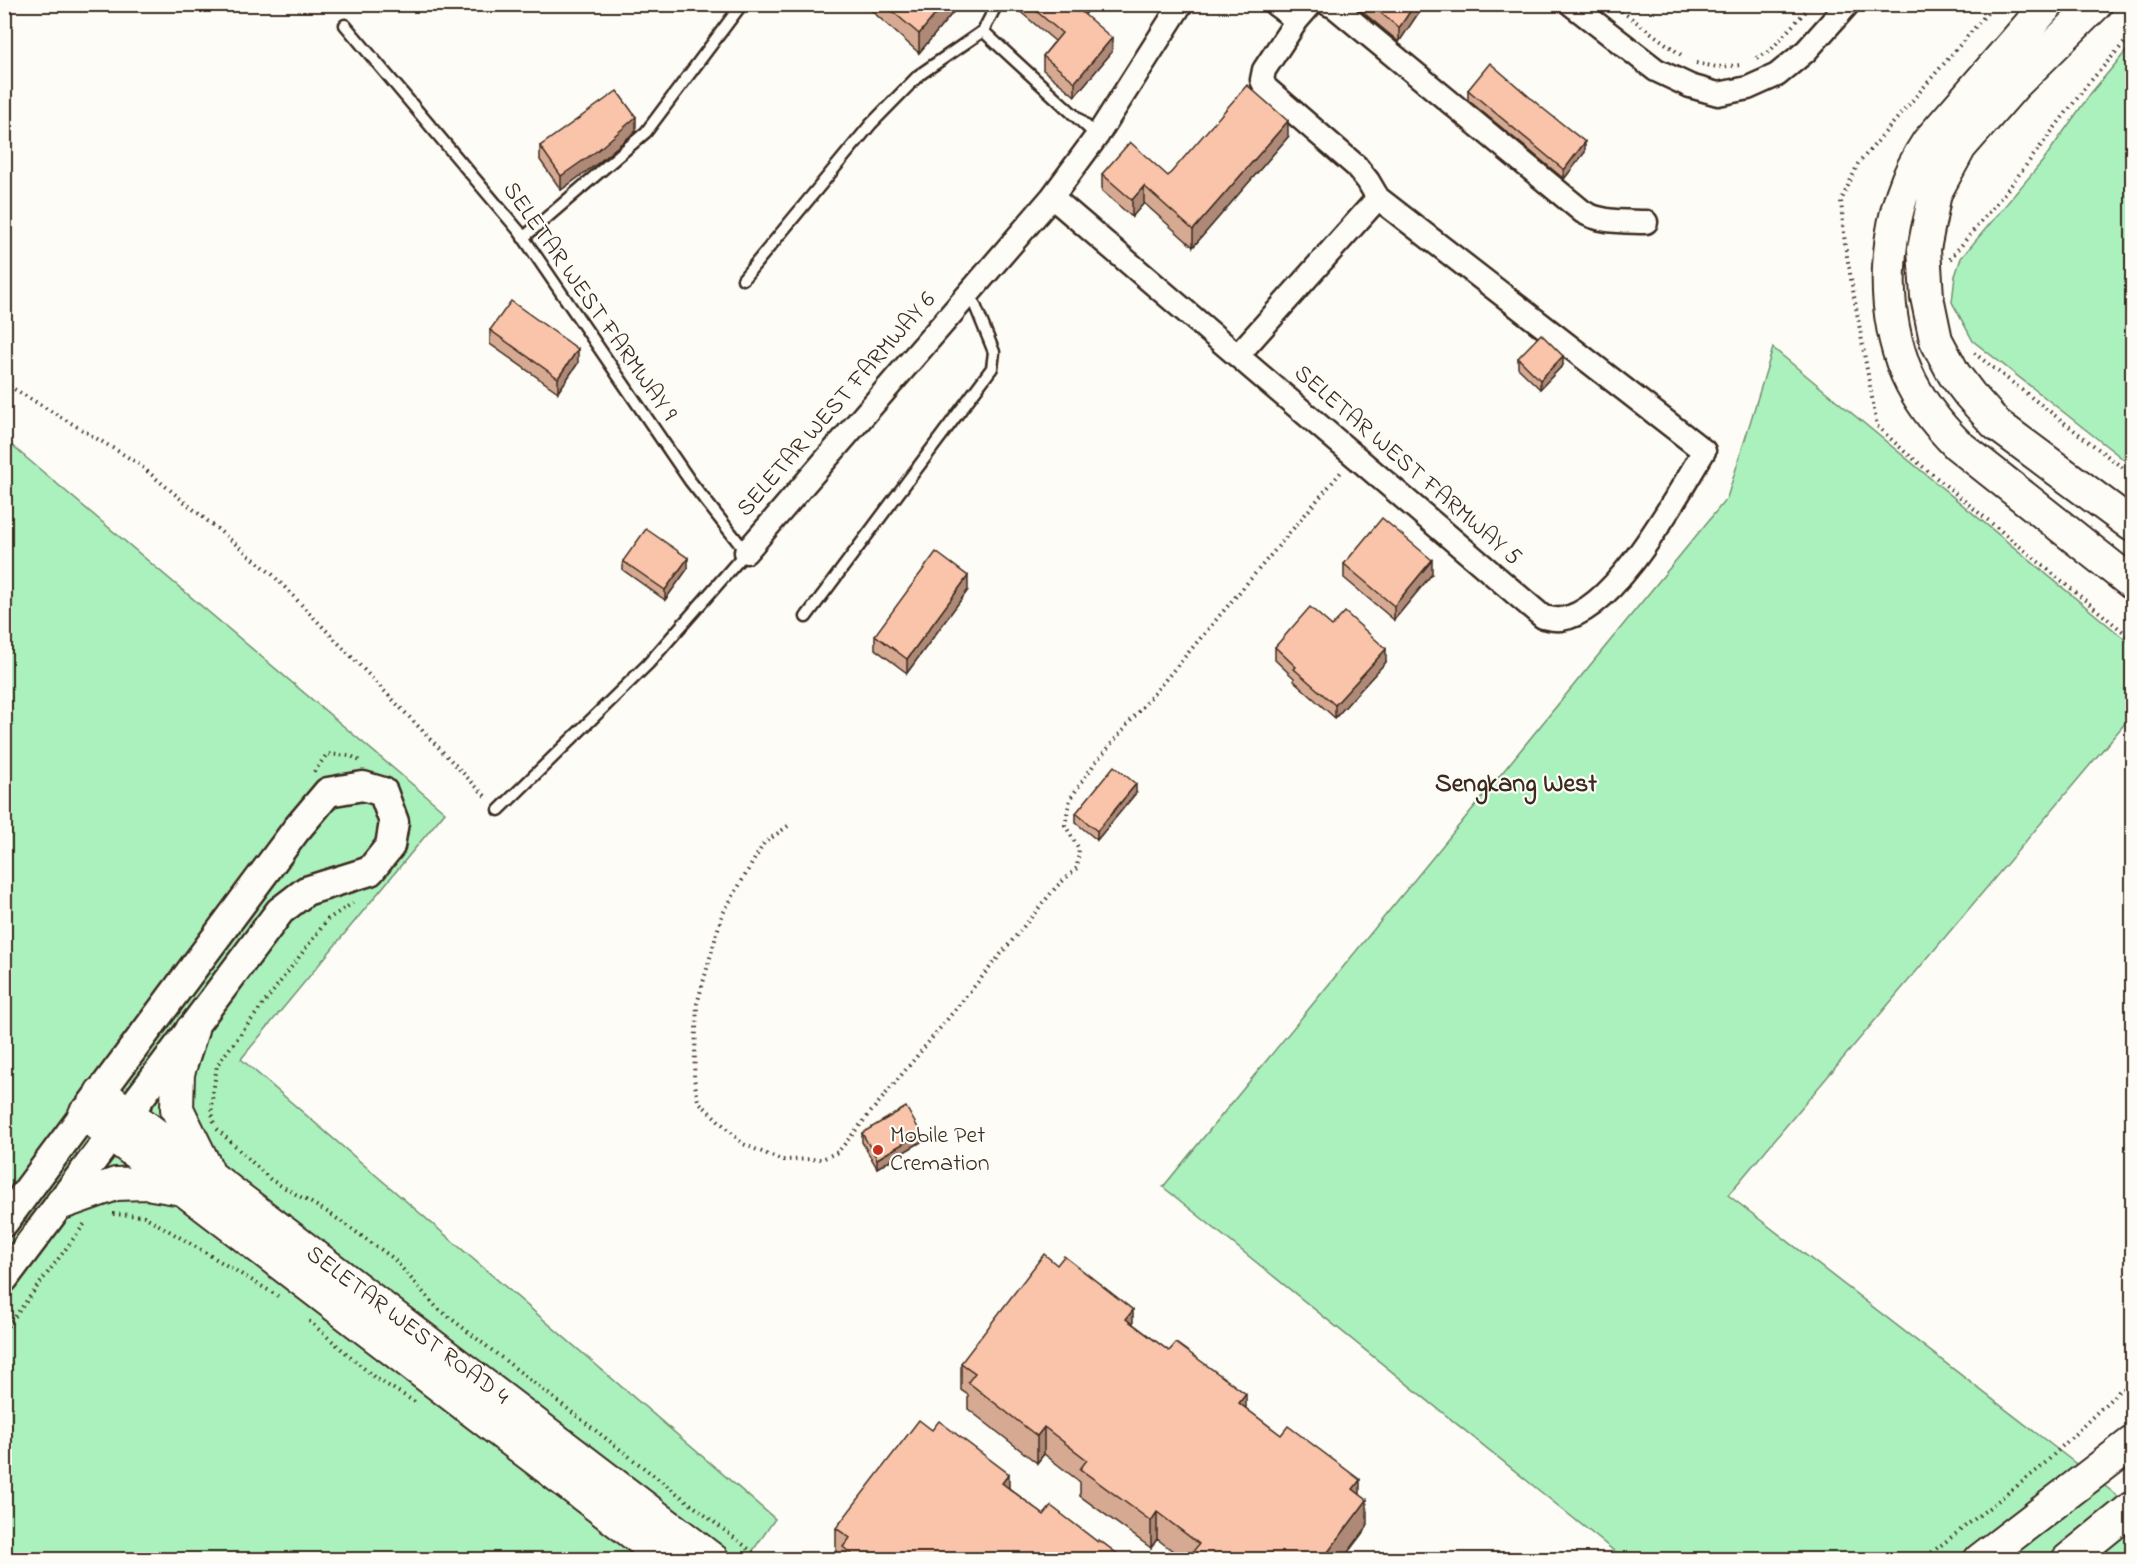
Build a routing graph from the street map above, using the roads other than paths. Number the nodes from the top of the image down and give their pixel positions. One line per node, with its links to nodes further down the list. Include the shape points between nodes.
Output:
1 (742, 4): 17 (lane, via 646,132)
2 (997, 4): 12 (lane)
3 (1181, 4): 13 (street, SELETAR WEST FARMWAY 6)
4 (1275, 4): 10 (street)
5 (1328, 4): 16 (street, via 1583,212 1604,220)
6 (1571, 4): 7 (street, via 1656,70 1718,94 1748,88 1777,75 1806,51)
7 (1848, 4)
8 (2049, 4): 23 (main road, via 1917,158 1897,213 1889,292 1907,374 1940,427)
9 (2096, 4): 21 (main road, via 2015,84 1960,147 1935,193 1924,249 1927,297 1936,340 1954,374 1996,424)
10 (1304, 12): 15 (street, via 1264,70 1262,80 1266,88 1356,166)
11 (345, 25): 17 (lane, SELETAR WEST FARMWAY 9)
12 (983, 31): 13 (lane); 18 (lane, via 919,75 871,124)
13 (1097, 136): 14 (street, SELETAR WEST FARMWAY 6)
14 (1052, 197): 19 (street, SELETAR WEST FARMWAY 6); 20 (street, SELETAR WEST FARMWAY 5)
15 (1378, 198): 20 (street); 20 (street, SELETAR WEST FARMWAY 5, via 1704,452 1654,534 1616,581 1597,602 1577,613 1560,619 1543,617)
16 (1646, 222)
17 (523, 237): 22 (lane, SELETAR WEST FARMWAY 9, via 690,481)
18 (742, 279)
19 (969, 292): 22 (street, SELETAR WEST FARMWAY 6); 24 (lane, via 994,352 992,368)
20 (1238, 355)
21 (2128, 522)
22 (746, 552): 25 (lane, SELETAR WEST FARMWAY 6, via 648,664)
23 (2133, 583)
24 (806, 617)
25 (499, 810)
26 (192, 1030): 27 (street, via 280,912 306,891 369,871 390,846 394,822 382,792 363,786 328,792); 28 (street); 29 (main road, via 178,1073 177,1109)
27 (93, 1104): 28 (main road, SELETAR WEST ROAD 4); 31 (street)
28 (121, 1124): 29 (main road, SELETAR WEST ROAD 4); 30 (street)
29 (197, 1182): 30 (main road, via 116,1184); 35 (main road, SELETAR WEST ROAD 4); 36 (main road, SELETAR WEST ROAD 4)
30 (62, 1203): 32 (street)
31 (4, 1222)
32 (4, 1278)
33 (2133, 1443): 37 (main road)
34 (2133, 1508): 38 (main road)
35 (668, 1560)
36 (713, 1560)
37 (1980, 1560)
38 (2068, 1560)

